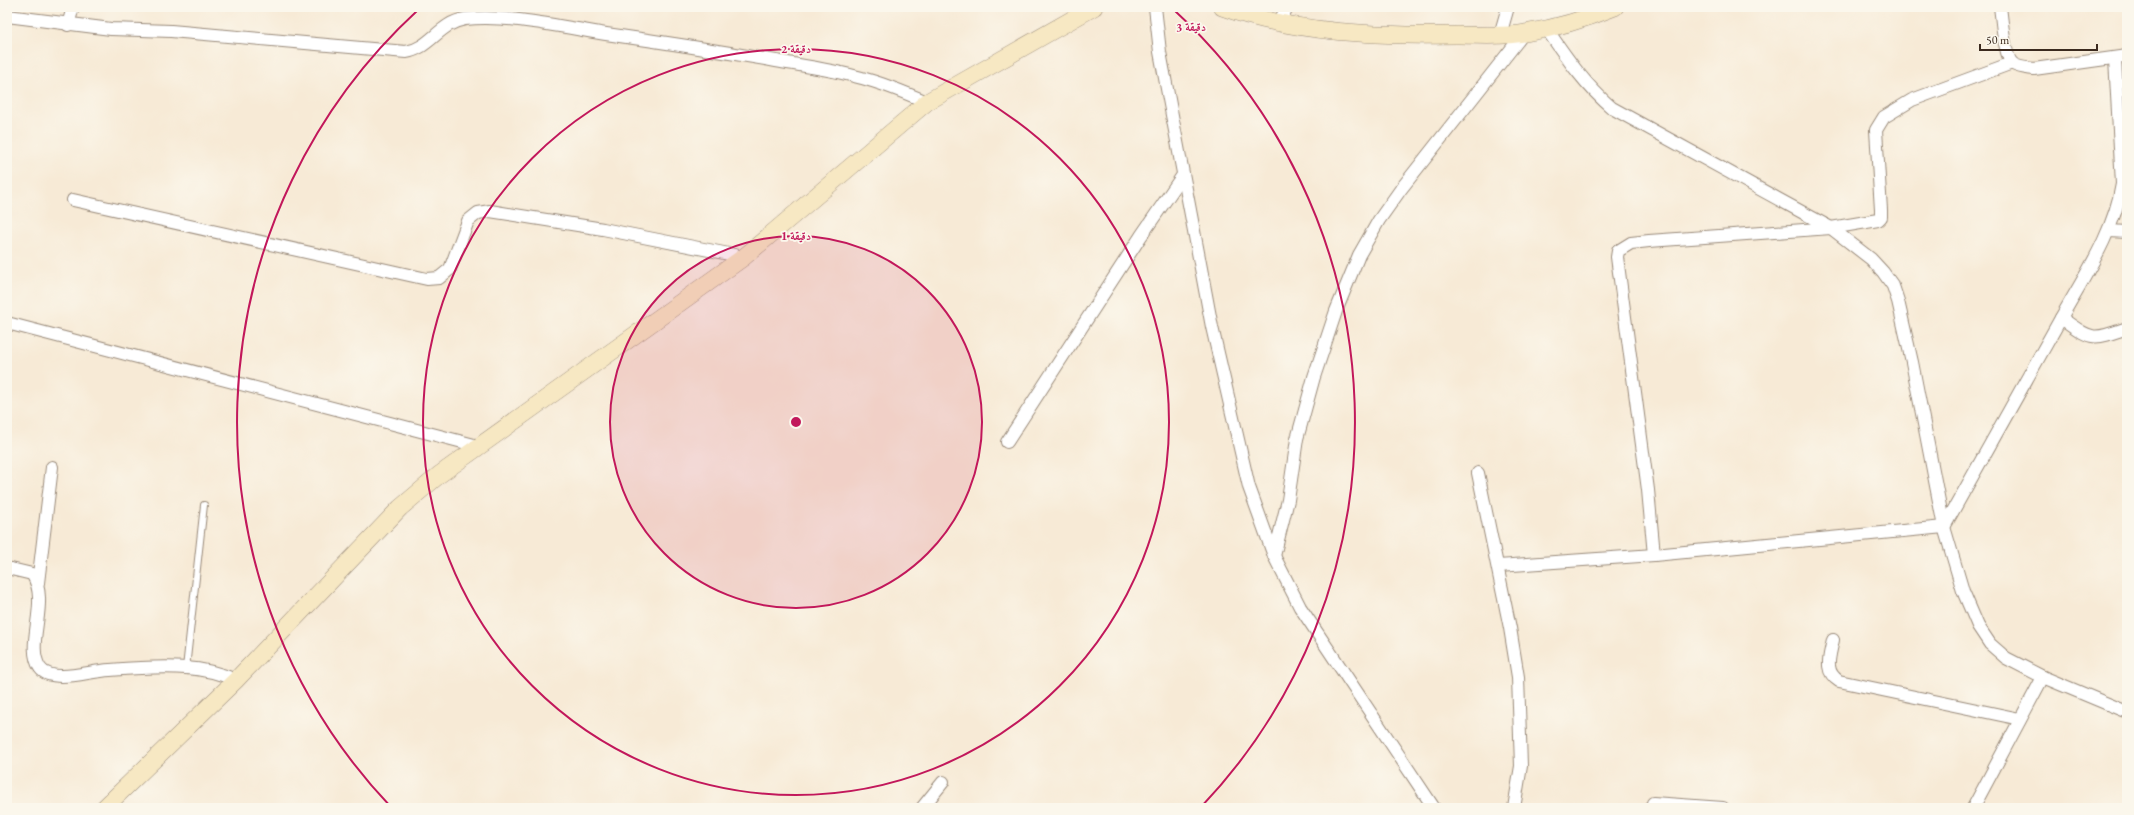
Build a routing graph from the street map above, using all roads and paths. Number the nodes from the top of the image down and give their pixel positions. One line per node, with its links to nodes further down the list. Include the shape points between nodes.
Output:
1 (73, 7): 11 (street)
2 (1094, 7): 18 (street)
3 (1155, 7): 19 (street, via 1160,52)
4 (1222, 7): 10 (street)
5 (1287, 7): 10 (street)
6 (1508, 7): 14 (street)
7 (1615, 7): 12 (street, via 1586,19)
8 (2000, 7): 17 (street, via 2007,52)
9 (7, 16): 11 (street)
10 (1279, 22): 14 (street, via 1346,32 1422,36)
11 (68, 25): 18 (street, via 171,31 406,52 416,51 442,29 464,19 485,18 717,50 853,76 893,87)
12 (1546, 28): 13 (street); 21 (street, via 1576,73 1612,108)
13 (1524, 33): 14 (street); 35 (street, via 1401,189 1359,255 1336,311 1314,377 1297,439 1288,500)
14 (1500, 34)
15 (2127, 56): 16 (street)
16 (2115, 59): 17 (street, via 2034,69); 22 (street, via 2122,184 2120,199)
17 (2012, 63): 21 (street, via 1912,100 1884,117 1876,130 1881,217 1867,224)
18 (927, 102): 24 (street)
19 (1183, 175): 28 (street); 35 (street, via 1212,327 1249,486)
20 (73, 200): 24 (street, via 427,279 439,278 450,269 468,221 478,213 490,211 602,229)
21 (1831, 228): 33 (street, via 1871,259 1893,286 1912,362); 34 (street, via 1649,240 1631,243 1618,250)
22 (2109, 231): 23 (street); 25 (street)
23 (2127, 232)
24 (744, 257): 29 (street)
25 (2062, 318): 27 (street, via 2088,336 2101,337); 33 (street)
26 (7, 323): 29 (street)
27 (2127, 328)
28 (1007, 442)
29 (478, 446): 42 (street, via 400,508)
30 (52, 467): 38 (street)
31 (1478, 474): 36 (street)
32 (204, 505): 40 (lane)
33 (1944, 527): 34 (street); 41 (street, via 1963,591 1982,632 1990,644 2006,658)
34 (1654, 555): 36 (street)
35 (1274, 556): 49 (street, via 1300,607)
36 (1498, 566): 50 (street, via 1518,677 1521,766)
37 (7, 568): 38 (street, via 32,574)
38 (38, 583): 40 (street, via 40,596 35,652 39,665 48,674 62,676 110,670)
39 (1833, 640): 44 (street, via 1828,668 1832,676 1839,681)
40 (186, 668): 42 (street, via 210,670)
41 (2043, 677): 43 (street); 44 (street)
42 (236, 680): 47 (street)
43 (2127, 712)
44 (2020, 719): 52 (street)
45 (943, 782): 48 (street)
46 (1653, 803): 51 (street)
47 (104, 808)
48 (922, 808)
49 (1434, 808)
50 (1514, 808)
51 (1723, 808)
52 (1973, 808)

